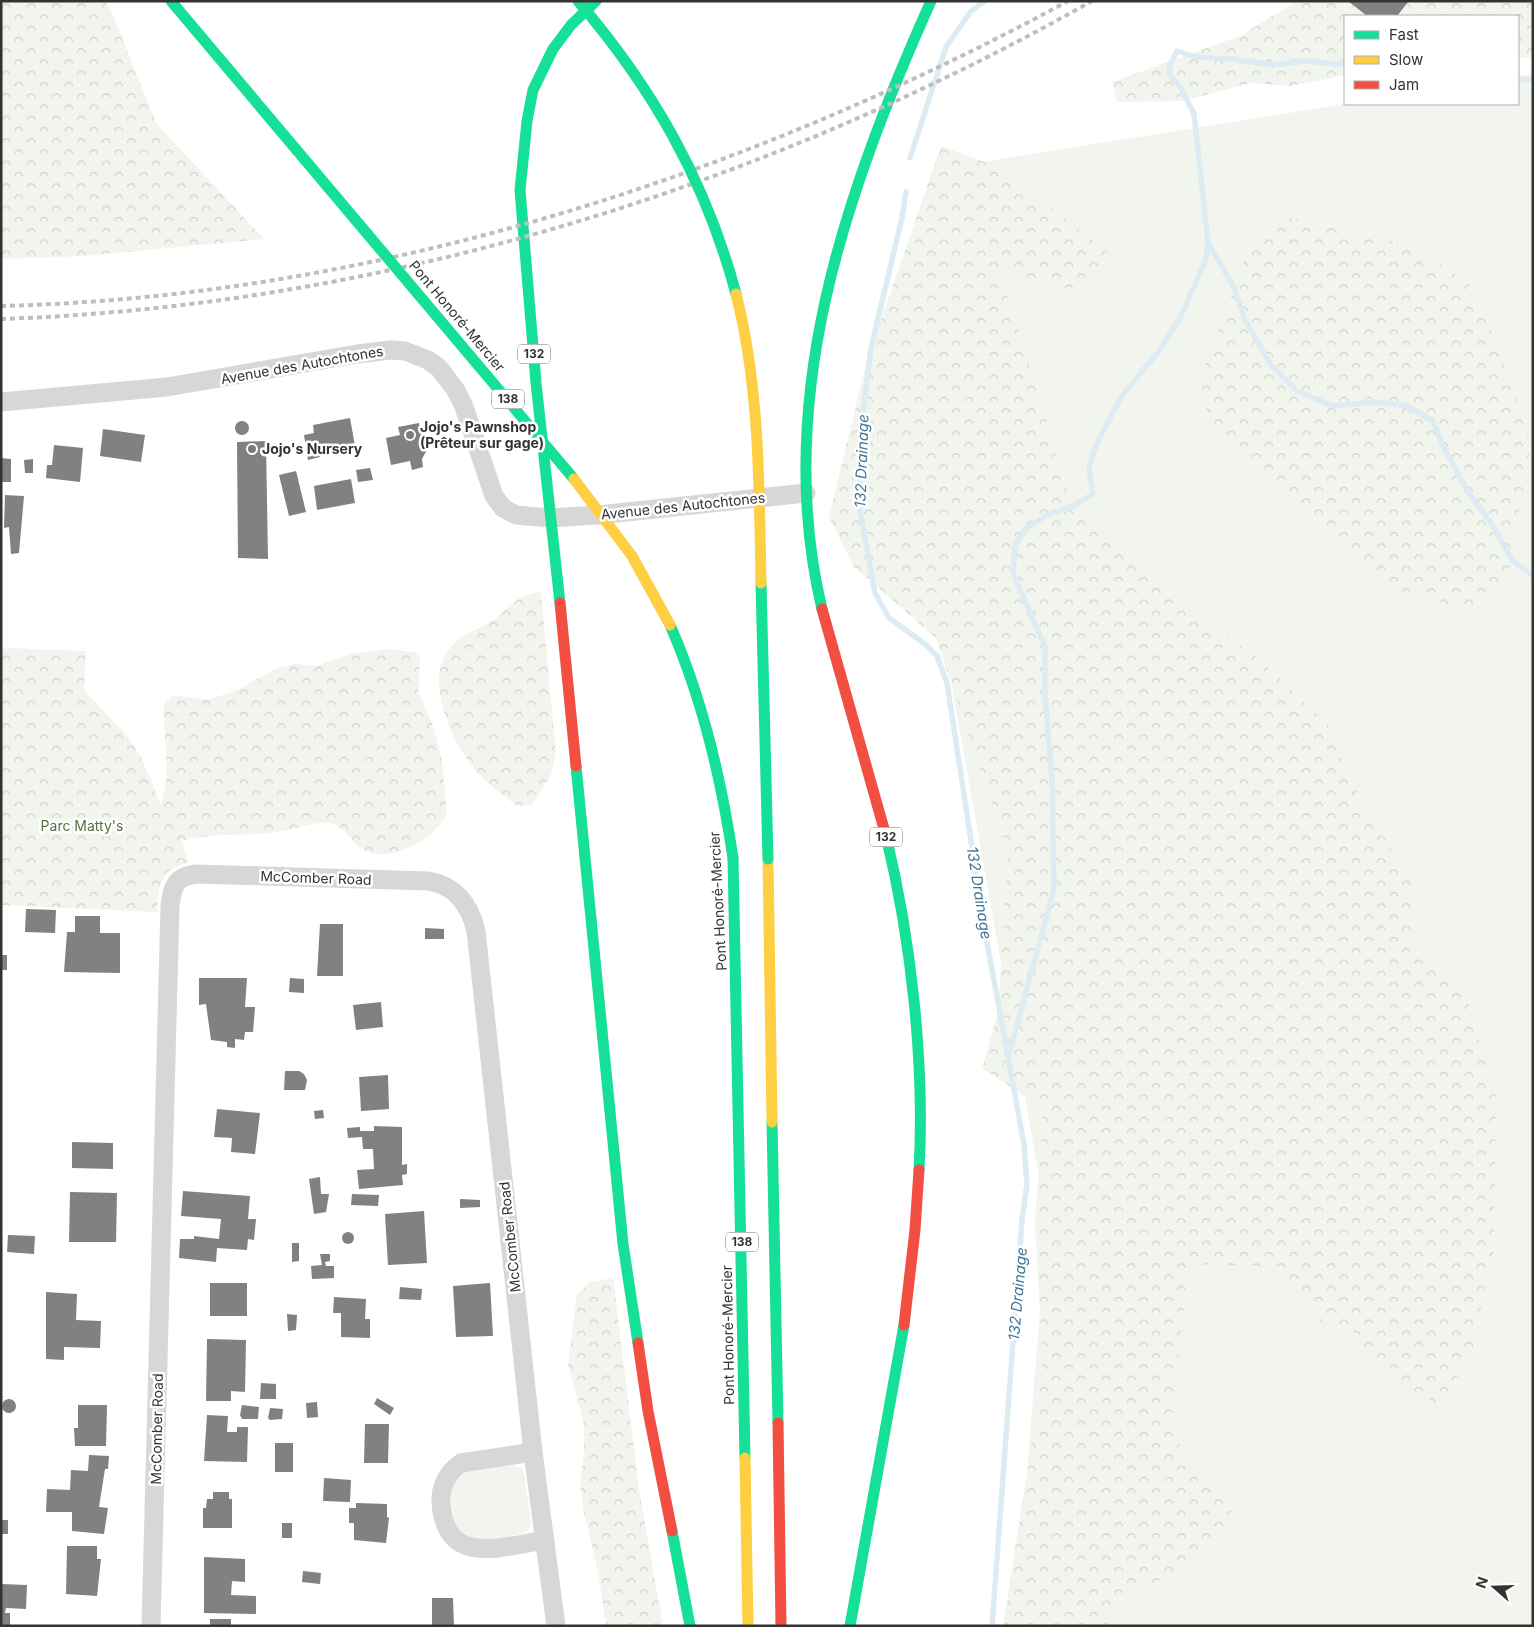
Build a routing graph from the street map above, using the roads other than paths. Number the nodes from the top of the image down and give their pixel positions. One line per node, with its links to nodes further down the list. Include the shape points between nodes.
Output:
1 (171, 1): 13 (highway, Pont Honoré-Mercier / 138, bridge, via 610,524 651,588 700,696 721,774 733,858)
2 (578, 1): 14 (highway, 138, bridge, via 645,86 681,148 714,224 744,330 756,438 768,859)
3 (596, 1): 7 (highway, 132, via 571,25 554,49 534,90 520,190)
4 (931, 1): 6 (highway, 132, via 878,130 830,278 811,362 804,446)
5 (1, 402): 7 (street, Avenue des Autochtones, via 167,387 357,354 404,351 439,368 455,389 464,404 492,491 503,508 516,515)
6 (806, 493): 7 (street, Avenue des Autochtones, via 598,516); 15 (highway, 132, via 813,566 822,609 889,848 905,947 919,1095 916,1217 908,1305)
7 (550, 518): 12 (highway, 132, via 623,1244 648,1411)
8 (533, 1452): 9 (street, McComber Road); 9 (street, via 454,1468 443,1486 442,1509 448,1532 468,1546 486,1548); 10 (street, McComber Road, via 476,931 465,902 448,887 429,881 196,874 181,877 173,890 170,906)
9 (544, 1540): 11 (street, McComber Road)
10 (152, 1626)
11 (556, 1626)
12 (690, 1626)
13 (748, 1626)
14 (780, 1626)
15 (850, 1626)

